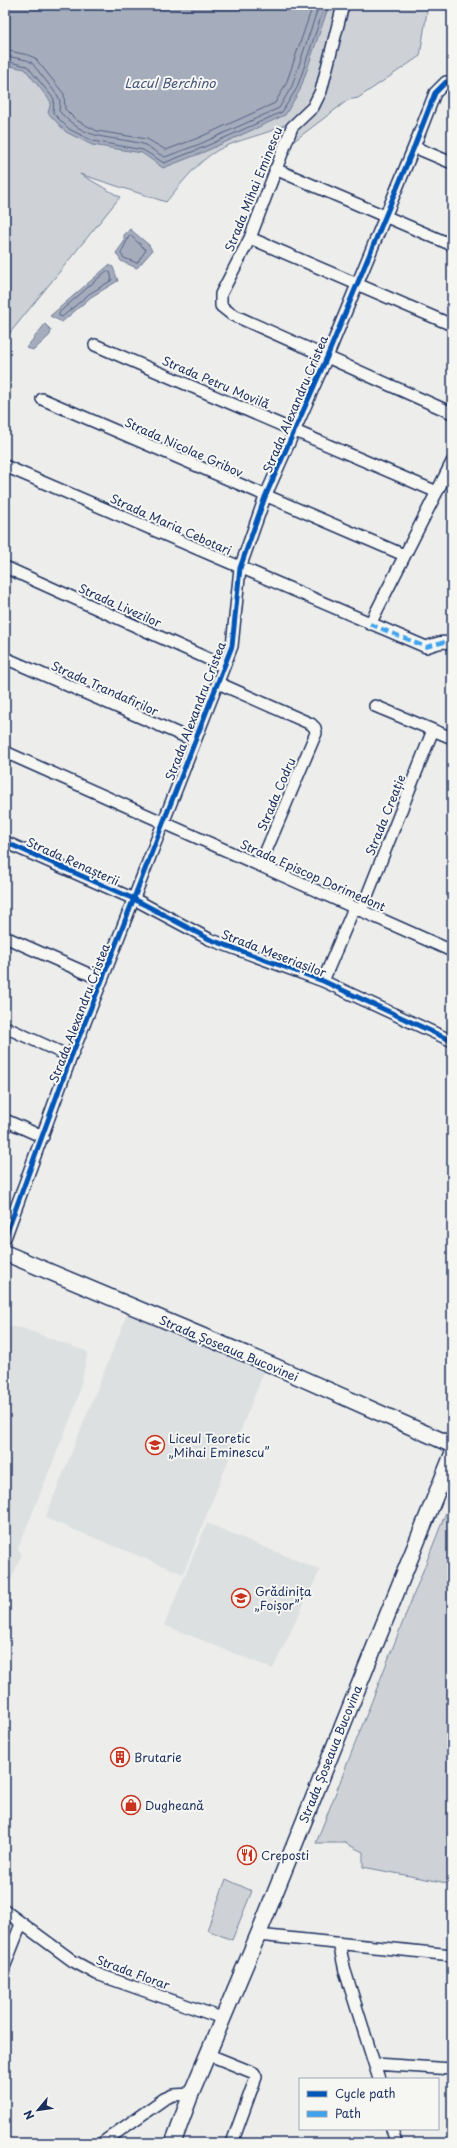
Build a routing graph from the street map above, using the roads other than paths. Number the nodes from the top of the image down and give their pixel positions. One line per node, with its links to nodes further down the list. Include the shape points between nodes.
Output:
1 (343, 5): 5 (street, Strada Mihai Eminescu, via 321,92 312,107 292,127)
2 (449, 82): 3 (street, Strada Alexandru Cristea, via 435,93)
3 (414, 147): 4 (street); 6 (street, Strada Alexandru Cristea)
4 (452, 163)
5 (275, 168): 6 (street); 7 (street, Strada Mihai Eminescu)
6 (385, 216): 8 (street); 9 (street, Strada Alexandru Cristea)
7 (250, 238): 9 (street); 12 (street, Strada Mihai Eminescu, via 221,294 221,306 225,311)
8 (452, 245)
9 (356, 284): 10 (street); 12 (street, Strada Alexandru Cristea)
10 (452, 325)
11 (95, 345): 15 (street, Strada Petru Movilă)
12 (327, 357): 14 (street, Strada Mihai Eminescu); 15 (street, Strada Alexandru Cristea)
13 (42, 399): 19 (street, Strada Nicolae Gribov)
14 (452, 413)
15 (296, 430): 18 (street, Strada Petru Movilă); 19 (street, Strada Alexandru Cristea)
16 (452, 462): 18 (street)
17 (5, 466): 22 (street, Strada Maria Cebotari)
18 (437, 492): 20 (street)
19 (265, 497): 20 (street, Strada Nicolae Gribov); 22 (street, Strada Alexandru Cristea)
20 (404, 555): 23 (street)
21 (5, 567): 26 (street, Strada Livezilor)
22 (240, 568): 23 (street, Strada Maria Cebotari); 26 (street, Strada Alexandru Cristea, via 232,646)
23 (370, 624): 24 (street, Strada Maria Cebotari, via 426,647 445,642)
24 (452, 644)
25 (5, 658): 31 (street, Strada Trandafirilor)
26 (224, 666): 27 (street, Strada Alexandru Cristea)
27 (218, 683): 31 (street, Strada Alexandru Cristea); 35 (street, Strada Codru, via 315,728 316,734)
28 (375, 706): 29 (street)
29 (433, 730): 30 (street); 37 (street, Strada Creație)
30 (452, 738)
31 (196, 741): 33 (street, Strada Alexandru Cristea)
32 (5, 752): 33 (street, Strada Episcop Dorimedont)
33 (162, 823): 35 (street, Strada Episcop Dorimedont); 36 (street, Strada Alexandru Cristea)
34 (5, 842): 36 (street, Strada Renașterii)
35 (260, 865): 37 (street, Strada Episcop Dorimedont)
36 (134, 899): 40 (street, Strada Alexandru Cristea); 41 (street, Strada Meseriașilor, via 209,939)
37 (357, 909): 39 (street, Strada Episcop Dorimedont); 41 (street, Strada Creație)
38 (5, 937): 40 (street)
39 (452, 951)
40 (102, 980): 44 (street, Strada Alexandru Cristea)
41 (323, 982): 43 (street, Strada Meseriașilor)
42 (5, 1027): 44 (street)
43 (452, 1041)
44 (71, 1057): 46 (street, Strada Alexandru Cristea)
45 (5, 1120): 46 (street)
46 (43, 1137): 47 (street, Strada Alexandru Cristea)
47 (7, 1225): 48 (street, Strada Alexandru Cristea)
48 (5, 1238)
49 (5, 1254): 50 (main road, Strada Șoseaua Bucovinei, via 274,1366)
50 (452, 1445)
51 (452, 1454): 54 (main road, Strada Șoseaua Bucovina)
52 (5, 1911): 53 (street, Strada Florar)
53 (21, 1924): 57 (street); 58 (street, Strada Florar, via 73,1961 97,1974)
54 (258, 1935): 55 (street); 58 (main road, Strada Șoseaua Bucovina)
55 (339, 1943): 56 (street); 60 (street, via 357,2015)
56 (452, 1956)
57 (5, 1965)
58 (222, 2018): 59 (main road, Strada Șoseaua Bucovina)
59 (207, 2054): 63 (main road, Strada Șoseaua Bucovina); 67 (street, via 254,2073 256,2077)
60 (375, 2064): 61 (street); 62 (street)
61 (452, 2069)
62 (379, 2078)
63 (191, 2094): 65 (street, via 174,2095 164,2099); 66 (main road, Strada Șoseaua Bucovina)
64 (392, 2130): 68 (street)
65 (102, 2143)
66 (173, 2143)
67 (232, 2143)
68 (396, 2143)

